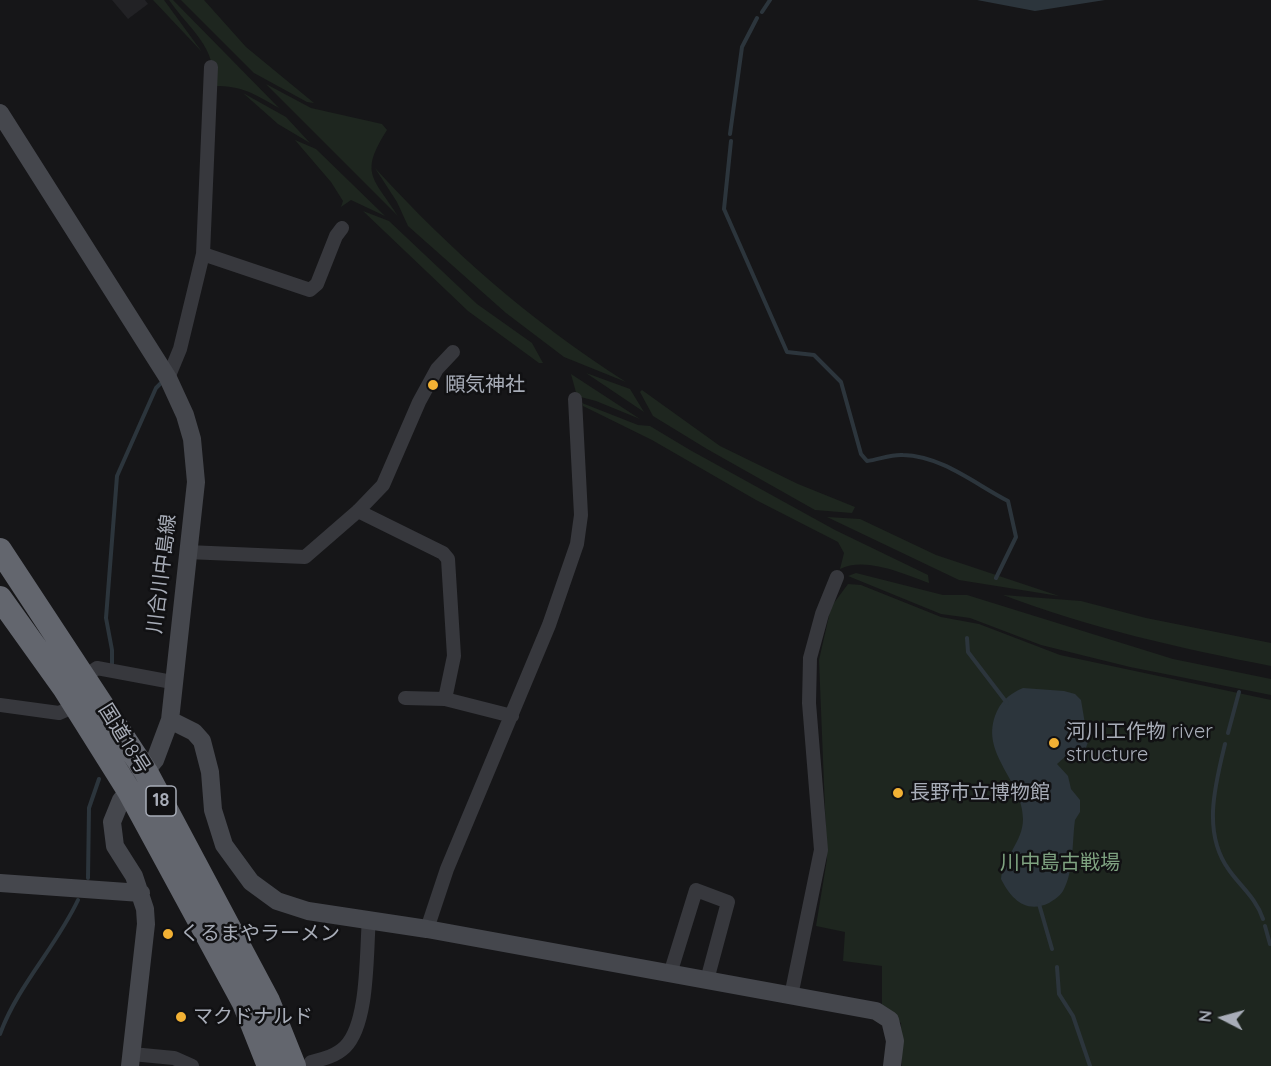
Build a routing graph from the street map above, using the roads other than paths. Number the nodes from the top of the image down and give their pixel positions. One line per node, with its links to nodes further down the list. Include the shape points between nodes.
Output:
1 (211, 67): 4 (street)
2 (0, 113): 6 (street, 川合川中島線)
3 (342, 228): 4 (street, via 317,284 310,290)
4 (203, 254): 6 (street, via 180,349)
5 (453, 352): 8 (street, via 437,369 419,402 383,484)
6 (168, 378): 10 (street, 川合川中島線, via 185,415 194,460 196,482)
7 (575, 399): 19 (street, via 581,515 577,544)
8 (358, 511): 10 (street, via 305,557); 16 (street, via 448,559 453,656)
9 (0, 550): 13 (highway, 国道18号 / 18)
10 (188, 552): 14 (street, 川合川中島線)
11 (837, 578): 29 (street, via 810,658 809,703 821,850)
12 (0, 598): 18 (highway, 国道18号 / 18)
13 (84, 677): 14 (street, via 97,668); 21 (highway, 国道18号 / 18)
14 (172, 682): 20 (street, 川合川中島線)
15 (405, 698): 16 (street)
16 (445, 699): 19 (street)
17 (0, 705): 18 (street, via 59,713)
18 (75, 706): 22 (highway, 国道18号 / 18)
19 (512, 716): 26 (street, via 447,869)
20 (170, 720): 21 (street, 川合川中島線, via 155,760); 25 (street, via 194,732 202,741 218,829 251,882 277,902)
21 (146, 772): 22 (street, 川合川中島線); 31 (highway, 国道18号 / 18)
22 (129, 791): 24 (street, 川合川中島線, via 113,815 113,838); 33 (highway, 国道18号 / 18, via 244,1003)
23 (0, 883): 24 (street)
24 (141, 893): 30 (street, 川合川中島線, via 146,924)
25 (369, 920): 26 (street); 31 (street, via 361,1012 354,1034 338,1053)
26 (427, 929): 27 (street)
27 (670, 974): 28 (street); 28 (street, via 696,890 728,902)
28 (706, 980): 29 (street)
29 (791, 996): 34 (street, via 876,1011 890,1020 895,1041)
30 (131, 1060): 32 (street, via 174,1058)
31 (303, 1064)
32 (192, 1066)
33 (269, 1066)
34 (892, 1066)

